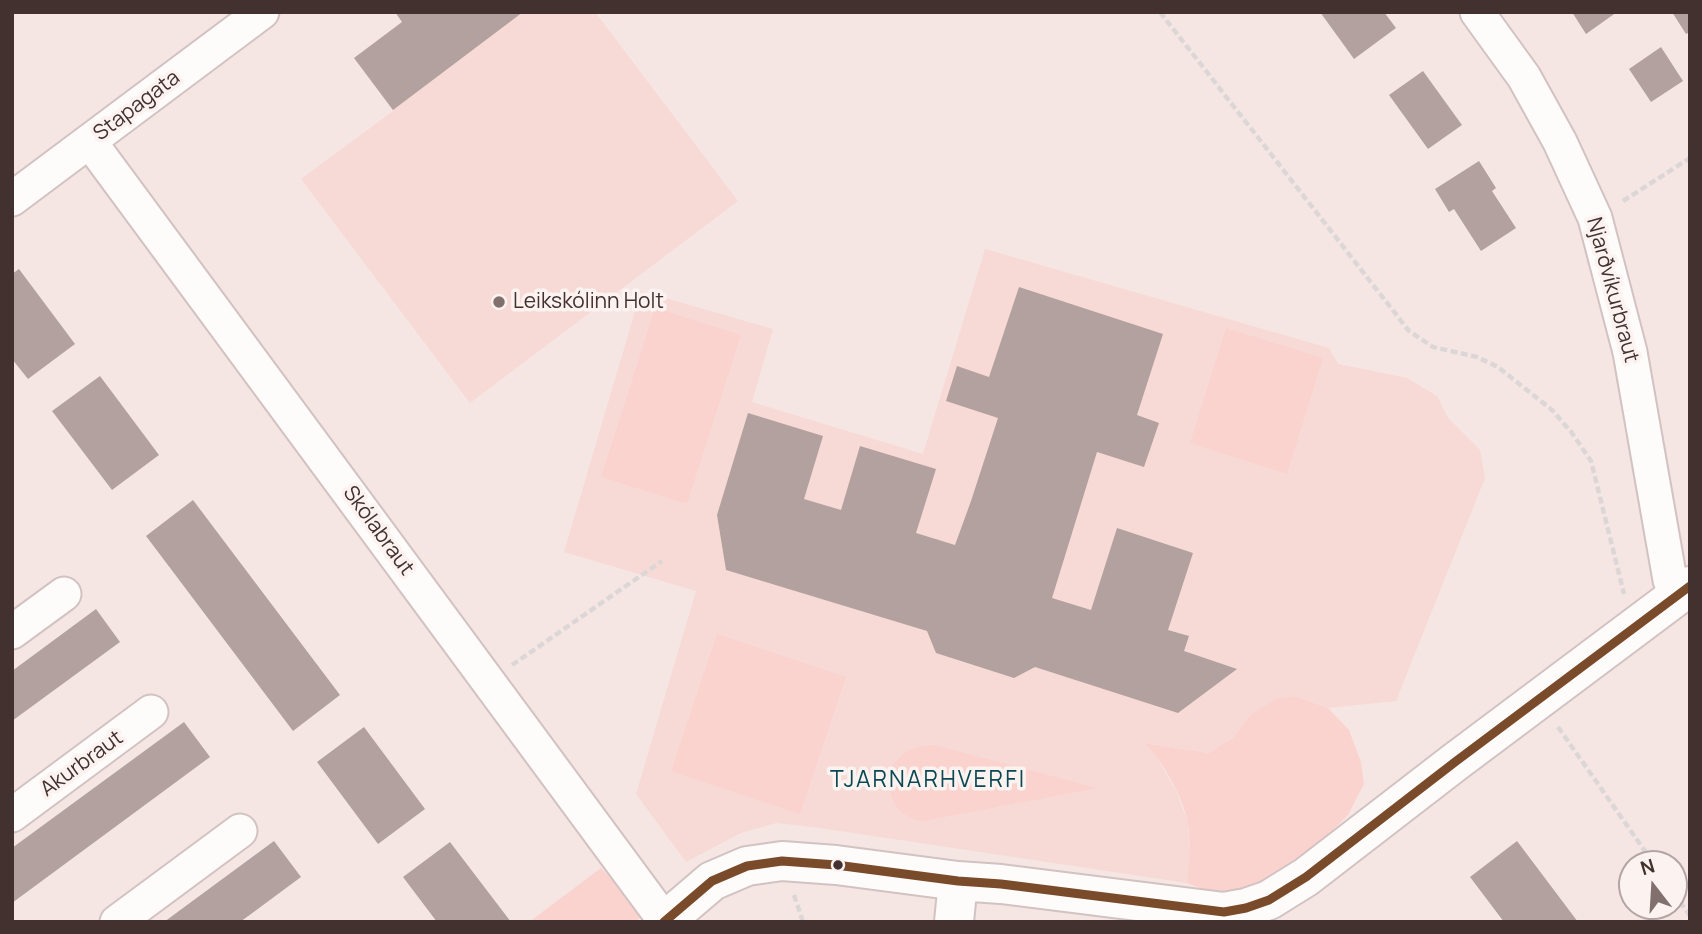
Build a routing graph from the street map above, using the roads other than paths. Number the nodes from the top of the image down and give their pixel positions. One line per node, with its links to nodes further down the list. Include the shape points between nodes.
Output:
1 (262, 12): 3 (street, Stapagata)
2 (1477, 12): 5 (street, Njarðvíkurbraut, via 1524,78 1595,218 1630,352 1670,580)
3 (90, 142): 4 (street, Stapagata); 12 (street, Skólabraut)
4 (12, 200)
5 (1683, 590): 11 (street, via 1306,877 1269,900 1224,912)
6 (64, 594): 7 (street)
7 (12, 632)
8 (152, 712): 9 (street, Akurbraut)
9 (12, 815)
10 (240, 831): 13 (street)
11 (958, 881): 12 (street, via 782,861 747,866 712,881); 14 (street)
12 (665, 921)
13 (117, 922)
14 (954, 922)

